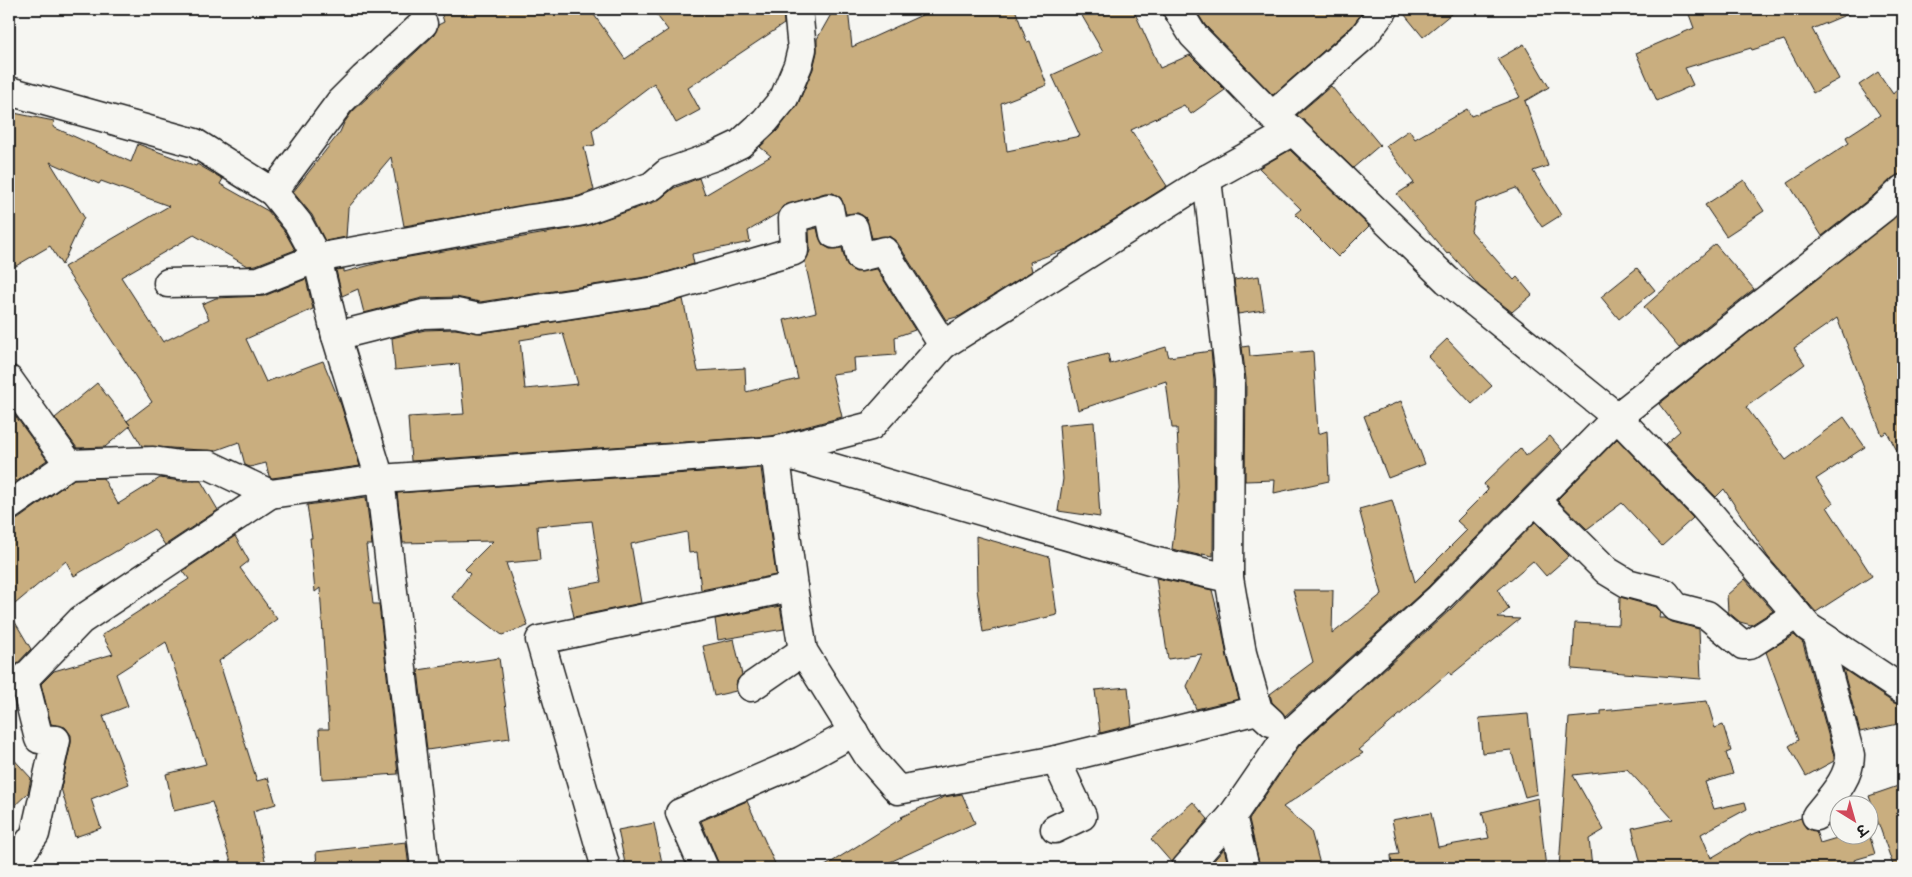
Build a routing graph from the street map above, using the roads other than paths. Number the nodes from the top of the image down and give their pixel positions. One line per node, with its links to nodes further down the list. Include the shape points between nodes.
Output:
1 (798, 9): 10 (street, via 802,49 792,82 784,98 765,121 740,144 667,173 652,186 582,211)
2 (1177, 9): 6 (street, via 1193,35)
3 (1384, 9): 6 (street, via 1363,37)
4 (423, 24): 9 (street, via 340,102)
5 (9, 91): 9 (street, via 195,143)
6 (1282, 123): 7 (street); 15 (street, via 1447,280)
7 (1207, 180): 13 (street); 22 (street, via 1230,379)
8 (1903, 189): 15 (street)
9 (273, 192): 10 (street, via 298,223)
10 (317, 258): 11 (street, via 259,281); 12 (street)
11 (168, 283)
12 (336, 336): 13 (street, via 423,314 456,313 479,318 656,291 794,251 793,218 829,208 834,234 854,228 860,257 884,251); 18 (street)
13 (943, 345): 16 (street, via 871,426)
14 (9, 380): 17 (street)
15 (1617, 417): 20 (street); 24 (street, via 1704,507)
16 (775, 451): 18 (street); 22 (street, via 1157,562); 23 (street)
17 (69, 464): 19 (street, via 153,460 180,466 209,465); 21 (street)
18 (380, 479): 19 (street); 37 (street)
19 (270, 494): 36 (street, via 80,620 24,679 39,739 56,740 35,834)
20 (1536, 501): 24 (street, via 1607,571 1626,583 1665,593 1676,607 1707,615 1743,645 1749,645); 31 (street, via 1439,598)
21 (9, 506)
22 (1229, 578): 29 (street, via 1242,653)
23 (793, 587): 26 (street); 38 (street, via 540,640)
24 (1797, 614): 25 (street)
25 (1817, 633): 28 (street); 34 (street, via 1850,755 1850,766 1845,778)
26 (803, 652): 27 (street); 30 (street)
27 (751, 687)
28 (1903, 690)
29 (1258, 710): 31 (street); 32 (street)
30 (854, 732): 32 (street, via 868,757 898,790); 39 (street, via 801,761 680,812)
31 (1287, 736): 33 (street)
32 (1056, 760): 35 (street, via 1082,816)
33 (1232, 816): 40 (street); 41 (street)
34 (1816, 816)
35 (1055, 829)
36 (12, 868)
37 (425, 868)
38 (606, 868)
39 (704, 868)
40 (1186, 868)
41 (1245, 868)

